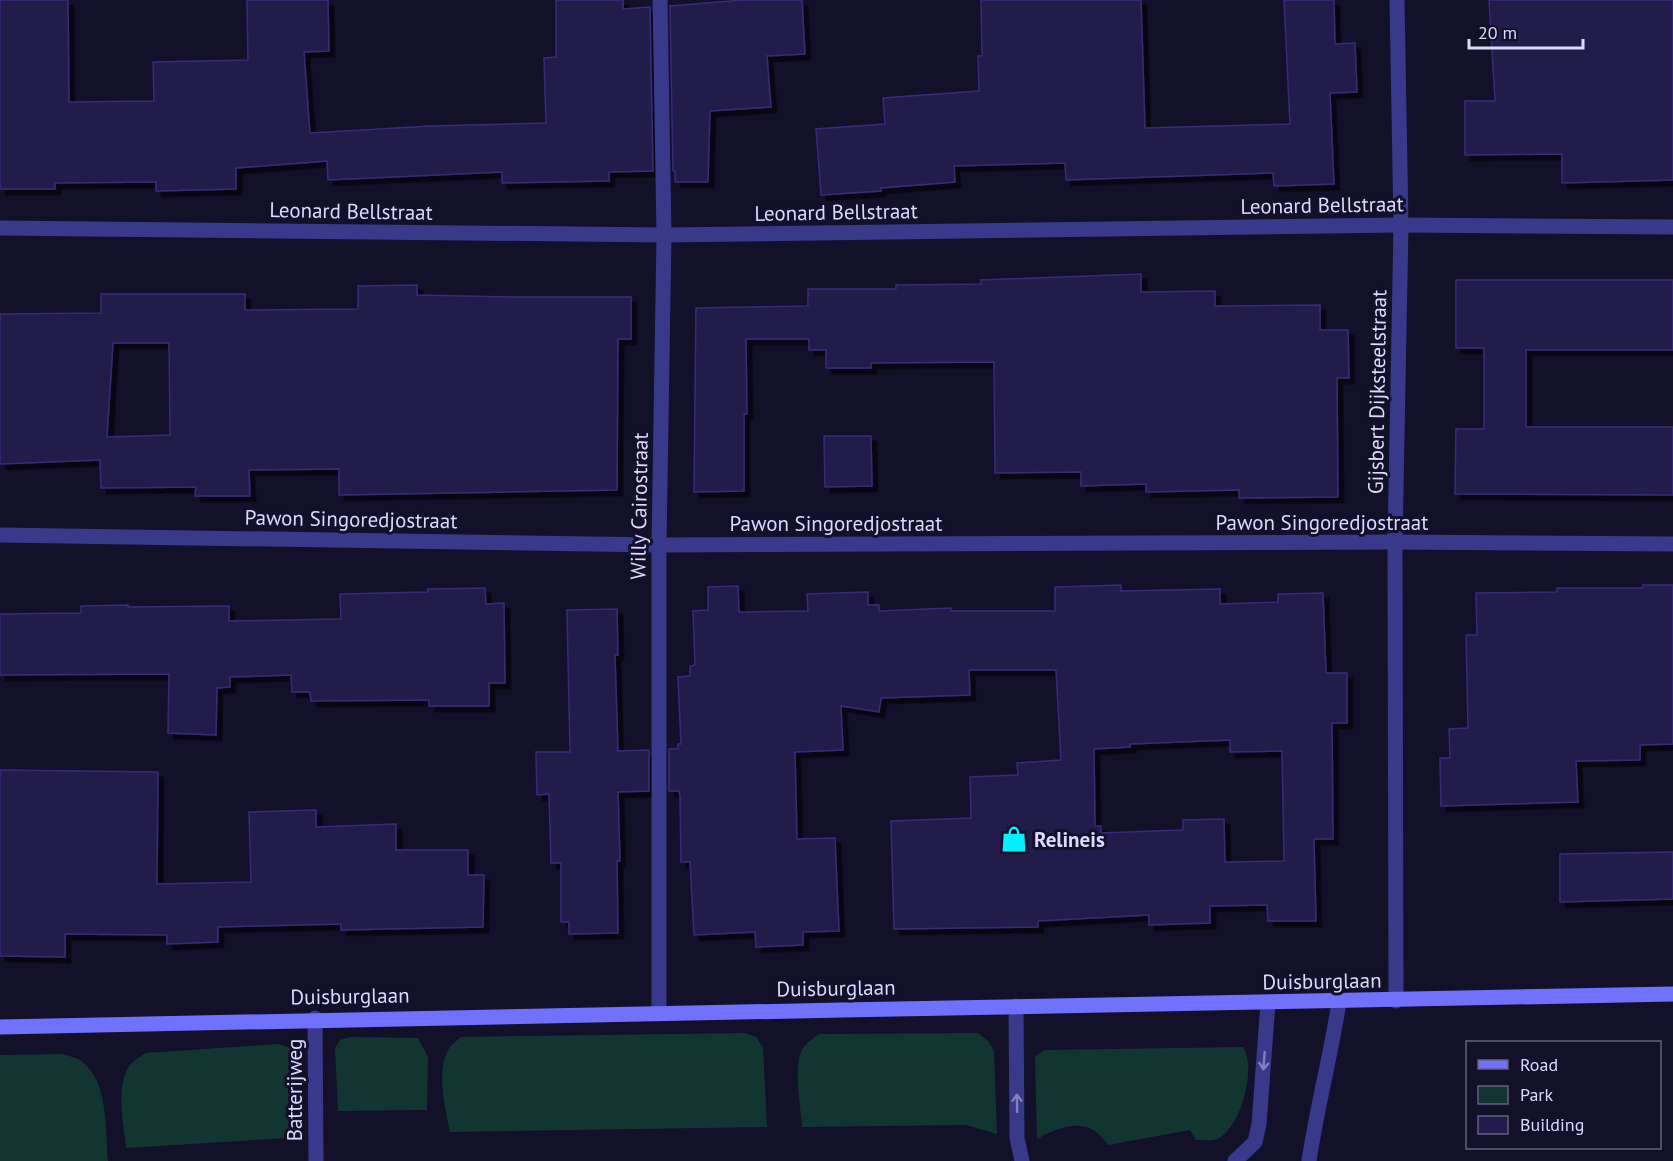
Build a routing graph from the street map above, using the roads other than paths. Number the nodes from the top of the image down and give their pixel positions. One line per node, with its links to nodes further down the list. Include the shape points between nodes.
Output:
1 (660, 0): 6 (street, Willy Cairostraat)
2 (1397, 0): 3 (street, Gijsbert Dijksteelstraat)
3 (1401, 225): 4 (street, Leonard Bellstraat); 6 (street, Leonard Bellstraat); 8 (street, Gijsbert Dijksteelstraat)
4 (1673, 227)
5 (0, 228): 6 (street, Leonard Bellstraat)
6 (664, 235): 10 (street, Willy Cairostraat)
7 (0, 535): 10 (street, Pawon Singoredjostraat)
8 (1395, 542): 9 (street, Pawon Singoredjostraat); 10 (street, Pawon Singoredjostraat); 12 (street, Gijsbert Dijksteelstraat)
9 (1673, 544)
10 (659, 545): 16 (street, Willy Cairostraat)
11 (1673, 994): 12 (street, Duisburglaan)
12 (1396, 1001): 13 (street, Duisburglaan)
13 (1339, 1002): 14 (street, Duisburglaan); 22 (street)
14 (1268, 1003): 15 (street, Duisburglaan); 21 (street, one-way to 21, via 1259,1124 1255,1142)
15 (1016, 1006): 16 (street, Duisburglaan); 20 (street, one-way to 15, via 1017,1138)
16 (659, 1012): 17 (street, Duisburglaan)
17 (315, 1018): 18 (street, Duisburglaan); 19 (street, Batterijweg)
18 (0, 1026)
19 (316, 1161)
20 (1022, 1161)
21 (1235, 1161)
22 (1309, 1161)

